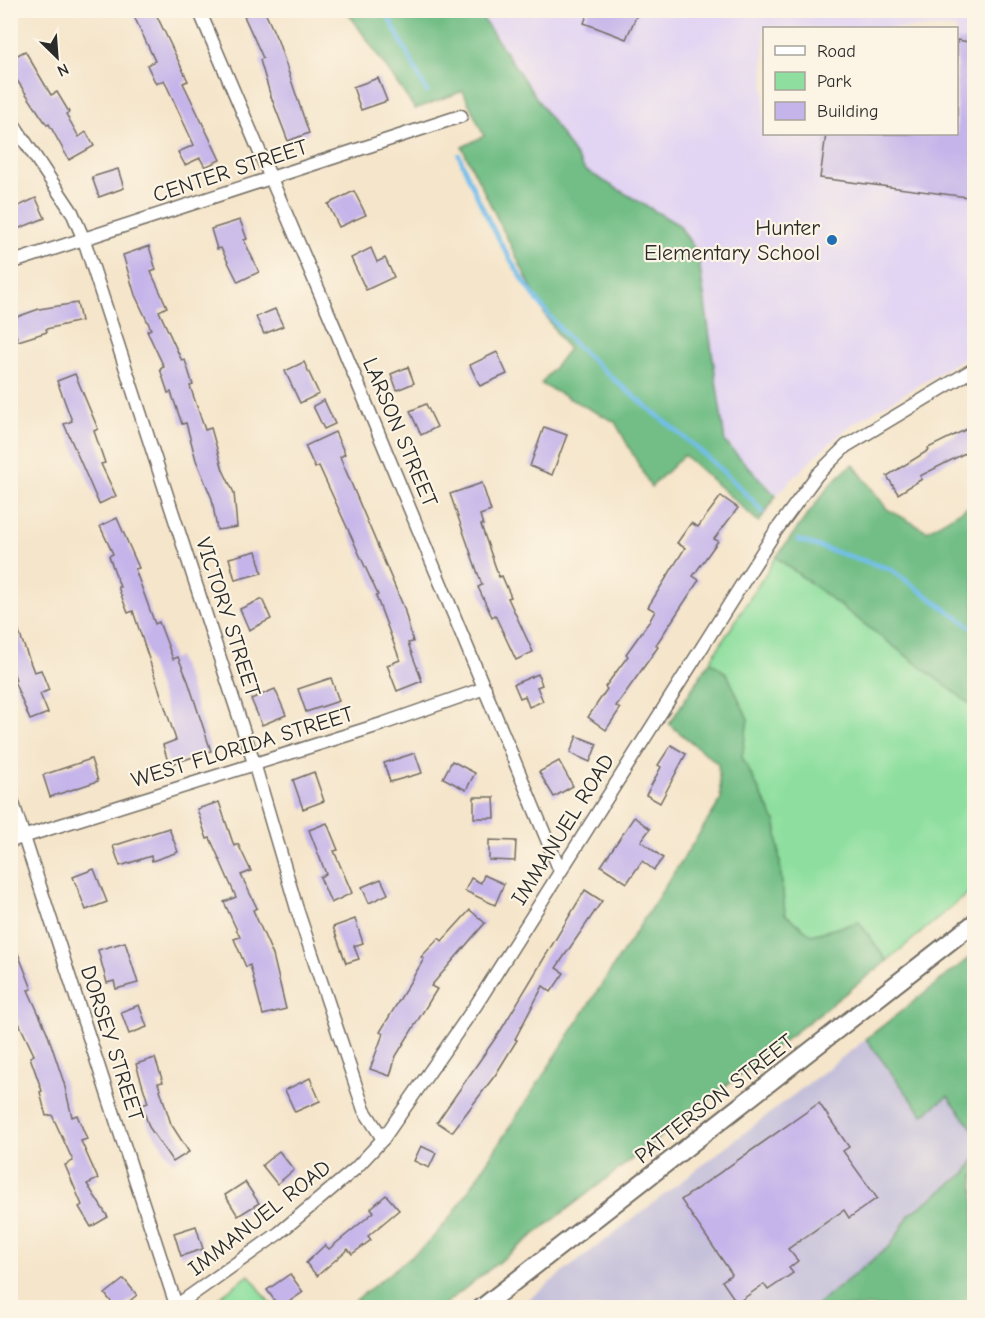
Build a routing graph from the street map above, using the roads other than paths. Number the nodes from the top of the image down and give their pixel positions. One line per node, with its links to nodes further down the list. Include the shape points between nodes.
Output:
1 (199, 10): 4 (street, LARSON STREET)
2 (461, 116): 4 (street, CENTER STREET)
3 (10, 119): 5 (street, VICTORY STREET, via 72,212)
4 (272, 179): 5 (street, CENTER STREET); 8 (street, LARSON STREET)
5 (84, 240): 6 (street, CENTER STREET); 9 (street, VICTORY STREET)
6 (10, 262)
7 (975, 369): 13 (street, IMMANUEL ROAD, via 846,446 817,475 775,532)
8 (485, 688): 9 (street, WEST FLORIDA STREET); 13 (street, LARSON STREET)
9 (254, 763): 11 (street, WEST FLORIDA STREET); 15 (street, VICTORY STREET, via 297,909 364,1110)
10 (10, 794): 11 (street, DORSEY STREET)
11 (24, 837): 12 (street, WEST FLORIDA STREET); 16 (street, DORSEY STREET)
12 (10, 842)
13 (560, 871): 15 (street, IMMANUEL ROAD, via 476,1005)
14 (975, 923): 17 (main road, PATTERSON STREET)
15 (383, 1139): 16 (street, IMMANUEL ROAD, via 355,1169 279,1233)
16 (175, 1306)
17 (481, 1308)

